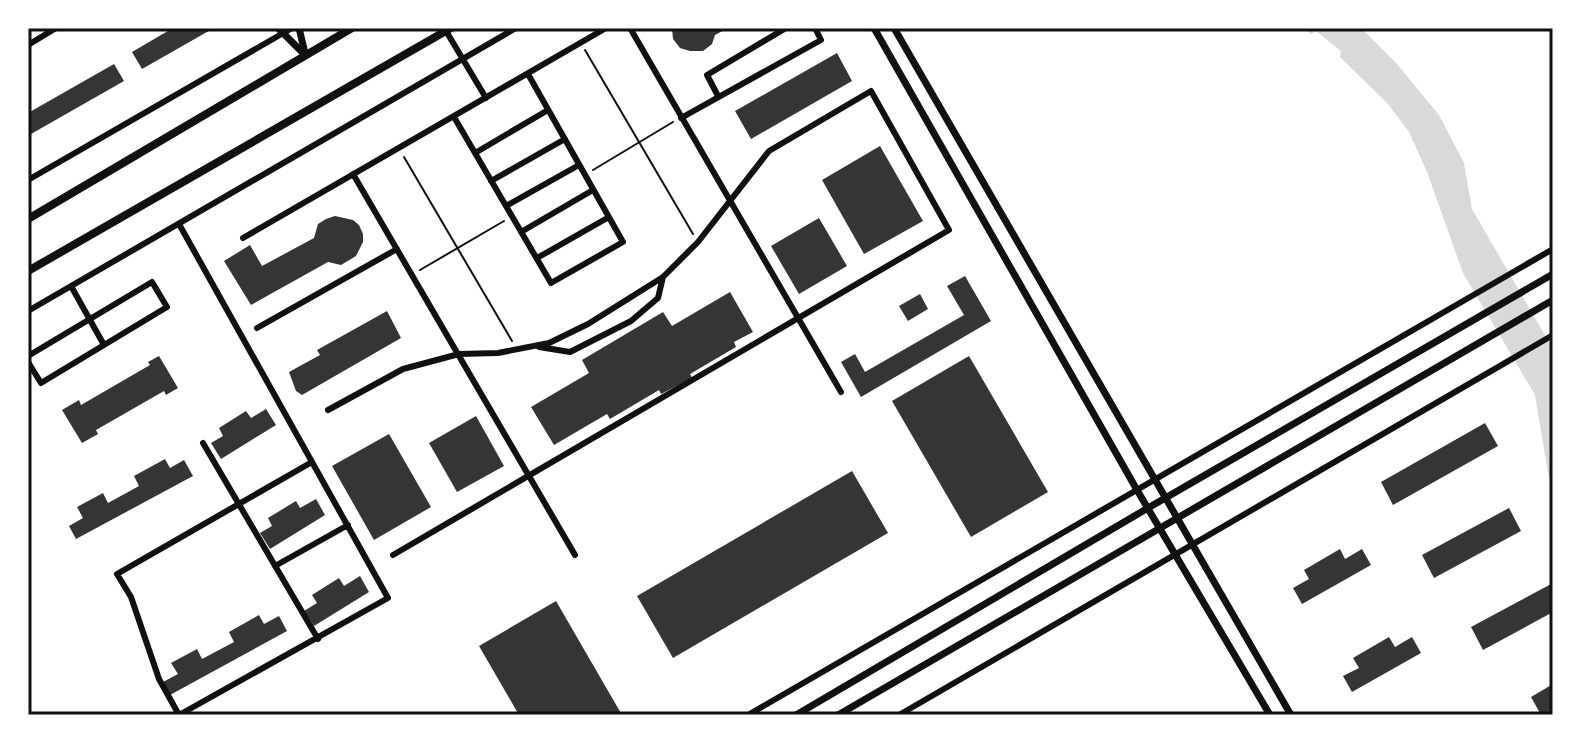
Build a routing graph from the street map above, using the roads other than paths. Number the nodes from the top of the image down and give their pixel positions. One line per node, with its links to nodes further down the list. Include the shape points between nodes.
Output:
1 (56, 28): 14 (street)
2 (292, 28): 13 (street)
3 (299, 28): 15 (street)
4 (352, 28): 15 (main road)
5 (516, 28): 16 (street)
6 (606, 28): 17 (street)
7 (630, 28): 22 (street)
8 (786, 28): 18 (street, via 707,75)
9 (815, 28): 18 (street, via 821,40)
10 (874, 28): 61 (street)
11 (894, 28): 60 (street)
12 (448, 29): 16 (street); 40 (main road)
13 (279, 31): 15 (street); 27 (street)
14 (28, 45)
15 (305, 55): 33 (main road)
16 (463, 59): 19 (street); 34 (street)
17 (528, 74): 19 (street); 20 (street)
18 (718, 96): 22 (street)
19 (486, 98): 21 (street)
20 (548, 110): 23 (street); 24 (street)
21 (454, 117): 24 (street); 26 (street)
22 (681, 118): 30 (street)
23 (565, 139): 25 (street); 28 (street)
24 (475, 153): 28 (street)
25 (579, 165): 29 (street); 31 (street)
26 (353, 174): 36 (street); 37 (street)
27 (28, 180)
28 (491, 181): 31 (street)
29 (593, 190): 32 (street); 35 (street)
30 (731, 203): 42 (street); 46 (street); 46 (street, via 769,151 871,91 949,230)
31 (506, 206): 35 (street)
32 (609, 217): 39 (street); 39 (street, via 623,242 551,283)
33 (28, 219)
34 (179, 224): 43 (street); 58 (street)
35 (521, 232): 39 (street)
36 (243, 238)
37 (397, 249): 48 (street); 52 (street)
38 (1553, 249): 60 (street)
39 (537, 258)
40 (28, 271)
41 (1553, 274): 62 (street)
42 (663, 277): 51 (street, via 588,324); 51 (street, via 658,298 592,343 570,352)
43 (71, 286): 45 (street); 47 (street)
44 (1553, 300): 65 (street)
45 (28, 311)
46 (797, 318): 55 (street); 59 (street)
47 (89, 319): 50 (street); 50 (street, via 152,282 160,294 167,307); 53 (street)
48 (257, 328)
49 (1552, 336): 68 (street)
50 (104, 345): 54 (street, via 41,383)
51 (532, 346): 52 (street)
52 (459, 354): 56 (street, via 403,369); 59 (street)
53 (28, 356)
54 (28, 362)
55 (841, 392)
56 (328, 410)
57 (203, 443): 63 (street)
58 (312, 462): 63 (street); 66 (street)
59 (528, 474): 70 (street); 71 (street)
60 (1155, 480): 61 (street); 62 (street)
61 (1137, 490): 64 (street); 74 (street)
62 (1165, 498): 64 (street); 65 (street)
63 (239, 504): 72 (street); 73 (street, via 117,574 179,715)
64 (1148, 508): 67 (street); 75 (street)
65 (1176, 518): 67 (street); 68 (street)
66 (348, 525): 72 (street); 73 (street, via 388,598)
67 (1159, 527): 69 (street); 76 (street)
68 (1192, 544): 69 (street); 79 (street)
69 (1174, 554): 77 (street); 78 (street)
70 (393, 555)
71 (575, 555)
72 (275, 566): 73 (street)
73 (318, 639)
74 (748, 715)
75 (796, 715)
76 (838, 715)
77 (899, 715)
78 (1270, 715)
79 (1291, 715)

